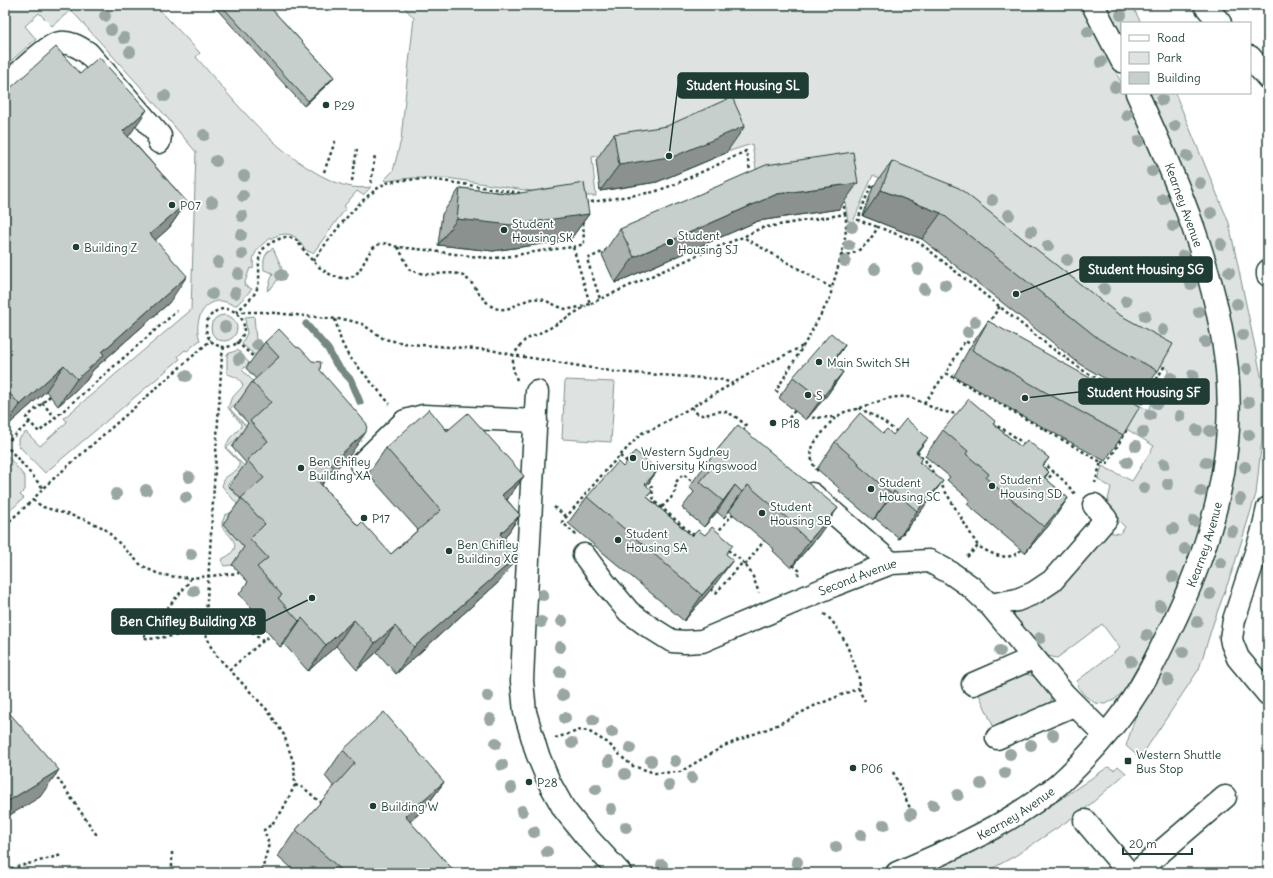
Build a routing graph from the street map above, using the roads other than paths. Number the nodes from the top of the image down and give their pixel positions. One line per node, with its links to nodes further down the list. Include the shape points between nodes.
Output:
1 (1093, 5): 5 (street)
2 (1205, 5): 3 (street)
3 (1219, 22)
4 (1251, 58): 6 (street)
5 (1121, 60)
6 (1268, 78)
7 (5, 86): 9 (street, via 56,44 78,46 88,53 160,136)
8 (1137, 94): 26 (street, Kearney Avenue, via 1186,208 1212,290 1227,371 1228,422 1218,502 1194,576 1149,673)
9 (159, 142)
10 (1268, 271): 11 (street)
11 (1268, 275)
12 (538, 392): 13 (street)
13 (536, 421): 14 (street, via 423,416 405,421); 30 (street, via 522,681 526,712 537,753 564,809)
14 (360, 464)
15 (797, 481): 20 (street)
16 (1094, 505): 21 (street, via 1106,519 1052,581 1017,600)
17 (1268, 508): 19 (street)
18 (584, 555): 20 (street, Second Avenue, via 629,612 672,641 684,642 702,641)
19 (1261, 557): 24 (street, via 1234,620 1232,643 1238,658)
20 (900, 562): 21 (street, Second Avenue, via 929,561 951,573 966,594)
21 (990, 605): 22 (street, Second Avenue)
22 (1034, 658): 23 (street); 25 (street, Second Avenue)
23 (973, 684)
24 (1268, 694)
25 (1074, 705): 26 (street, Second Avenue); 27 (street)
26 (1105, 735): 31 (street, Kearney Avenue, via 1057,786 1018,814 952,849)
27 (996, 738)
28 (1225, 797): 33 (street)
29 (1085, 821): 32 (street)
30 (620, 873)
31 (897, 873)
32 (1129, 873)
33 (1136, 873)

